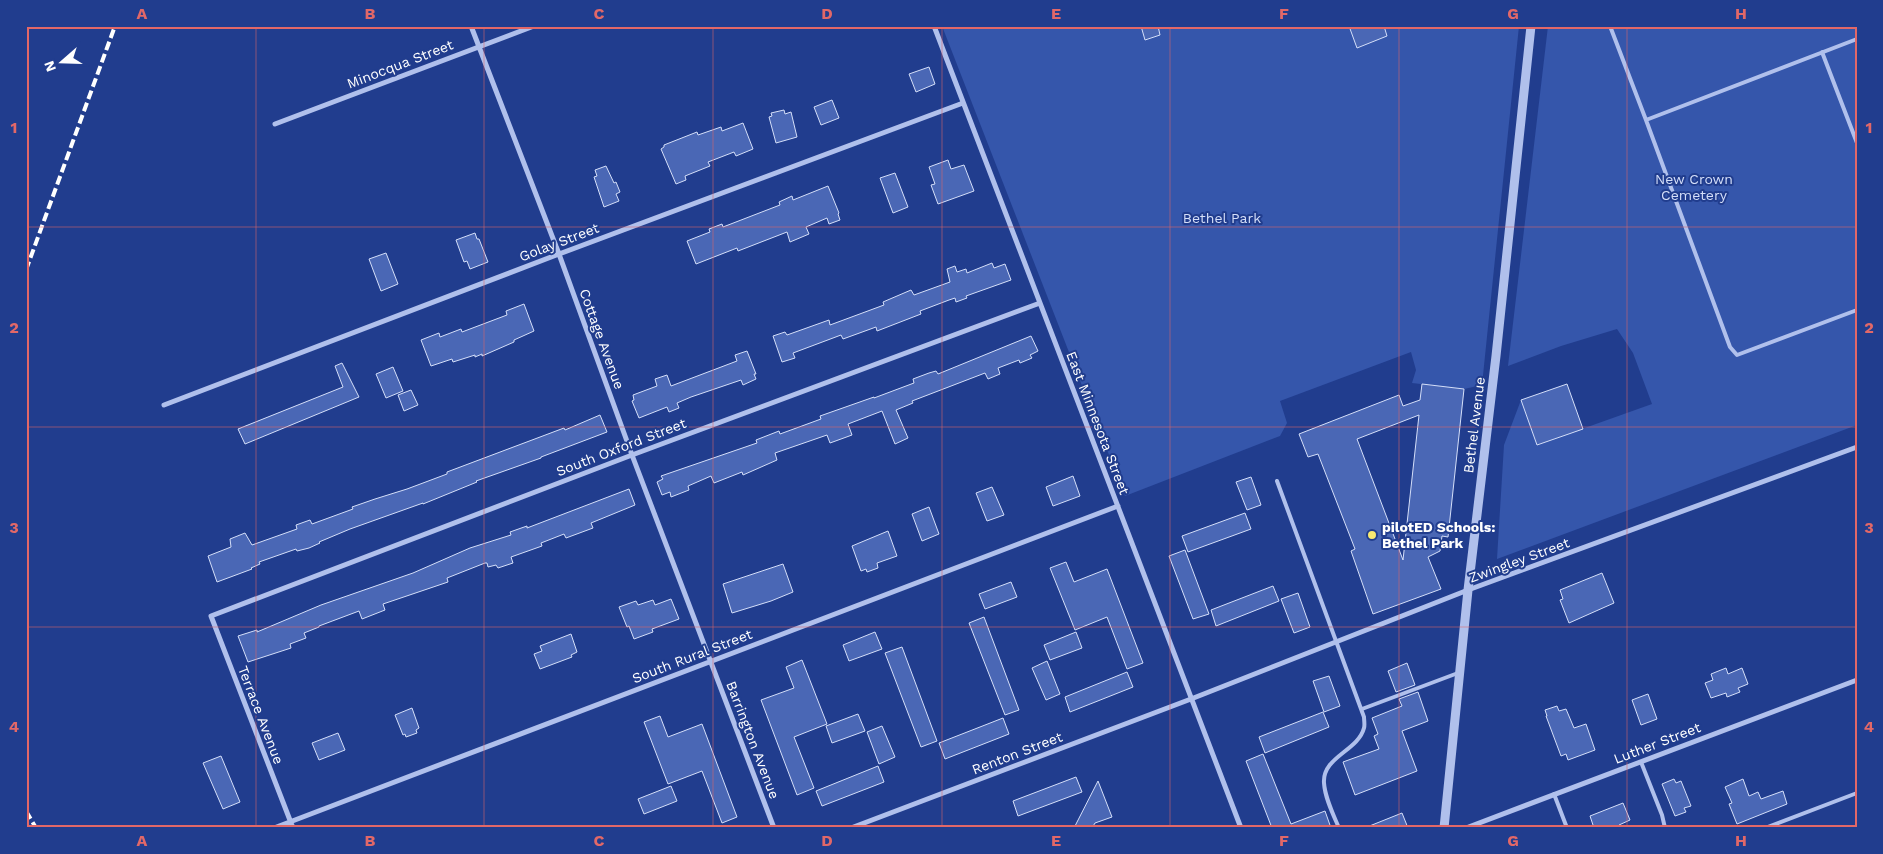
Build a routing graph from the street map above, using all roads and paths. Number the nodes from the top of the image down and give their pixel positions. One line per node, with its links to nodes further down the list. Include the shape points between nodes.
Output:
1 (471, 26): 7 (street, Cottage Avenue)
2 (534, 26): 7 (street, Minocqua Street)
3 (934, 26): 9 (street, East Minnesota Street)
4 (1531, 26): 21 (street, Bethel Avenue, via 1498,346)
5 (1610, 26): 10 (lane)
6 (1857, 38): 8 (lane)
7 (478, 47): 11 (street, Minocqua Street); 13 (street, Cottage Avenue)
8 (1822, 52): 10 (lane); 12 (lane)
9 (963, 103): 13 (street, Golay Street); 14 (street, East Minnesota Street)
10 (1646, 120): 15 (lane, via 1730,347 1737,355)
11 (275, 124)
12 (1857, 143)
13 (559, 254): 16 (street, Golay Street); 18 (street, Cottage Avenue)
14 (1040, 303): 18 (street, South Oxford Street); 20 (street, East Minnesota Street)
15 (1857, 310)
16 (164, 405)
17 (1857, 447): 21 (street, Zwingley Street)
18 (632, 455): 22 (street, South Oxford Street); 24 (street, Cottage Avenue)
19 (1277, 481): 23 (lane)
20 (1118, 506): 24 (street, South Rural Street); 27 (street, East Minnesota Street)
21 (1468, 590): 23 (street, Zwingley Street); 25 (street, Bethel Avenue)
22 (211, 616): 32 (street, Terrace Avenue)
23 (1337, 642): 27 (street, Zwingley Street); 28 (lane)
24 (711, 660): 32 (street, South Rural Street); 35 (street, Barrington Avenue)
25 (1461, 672): 28 (lane); 39 (street, Bethel Avenue)
26 (1857, 680): 29 (street, Luther Street)
27 (1191, 699): 36 (street, Renton Street); 37 (street, East Minnesota Street)
28 (1362, 709): 38 (lane, via 1364,729 1324,773 1324,784)
29 (1641, 762): 31 (street, Luther Street); 42 (lane)
30 (1857, 793): 43 (lane)
31 (1554, 794): 40 (street, Luther Street); 41 (lane)
32 (290, 822): 33 (street, South Rural Street); 34 (street)
33 (274, 828)
34 (293, 828)
35 (774, 828)
36 (851, 828)
37 (1241, 828)
38 (1339, 828)
39 (1444, 828)
40 (1466, 828)
41 (1567, 828)
42 (1665, 828)
43 (1765, 828)

